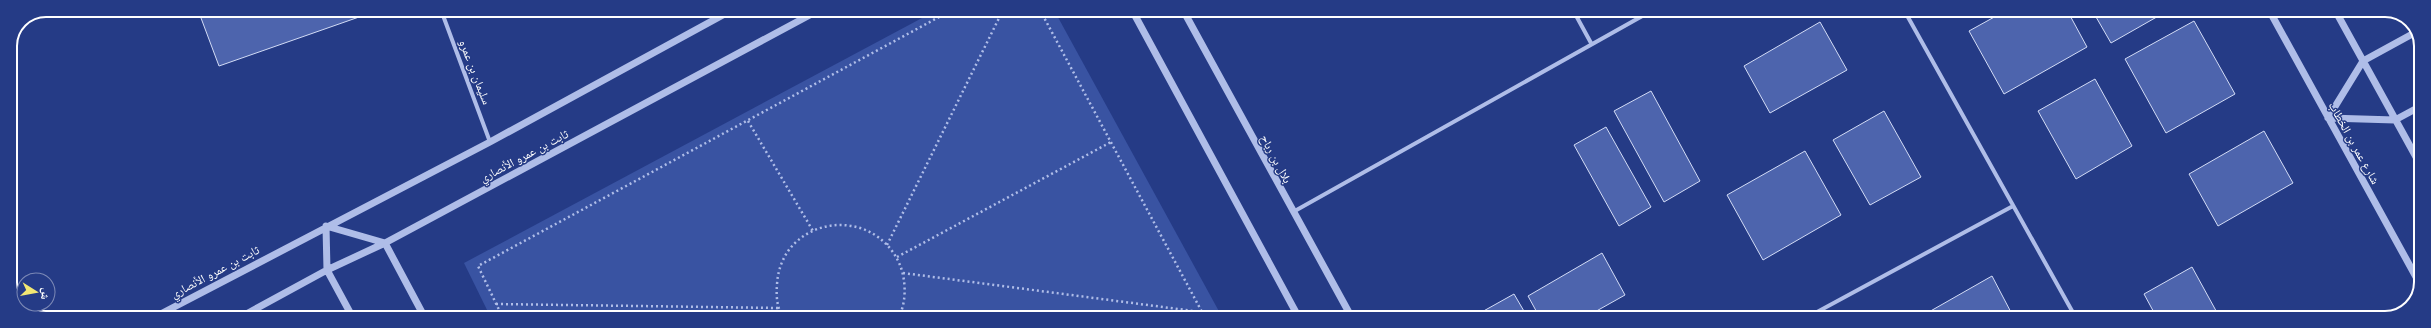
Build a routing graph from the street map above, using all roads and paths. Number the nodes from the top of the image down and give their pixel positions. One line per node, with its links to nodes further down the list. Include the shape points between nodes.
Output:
1 (443, 17): 21 (street, سليمان بن عمرو)
2 (719, 17): 21 (street, ثابت بن عمرو الأنصاري)
3 (805, 17): 28 (street, ثابت بن عمرو الأنصاري)
4 (939, 17): 20 (path)
5 (999, 17): 29 (path)
6 (1044, 17): 22 (path)
7 (1136, 17): 45 (street)
8 (1187, 17): 25 (street, بلال بن رباح)
9 (1577, 17): 15 (street)
10 (1640, 17): 15 (street)
11 (1908, 17): 24 (street)
12 (2273, 17): 18 (street, شارع عمر بن الخطاب)
13 (2339, 17): 16 (street)
14 (2412, 34): 16 (street)
15 (1591, 44): 25 (street)
16 (2363, 61): 18 (street); 19 (street)
17 (2414, 110): 19 (street)
18 (2328, 118): 19 (street); 33 (street, شارع عمر بن الخطاب)
19 (2395, 120): 23 (street)
20 (748, 121): 27 (path); 34 (path, via 478,266)
21 (490, 142): 26 (street, ثابت بن عمرو الأنصاري)
22 (1111, 142): 30 (path); 44 (path)
23 (2414, 154)
24 (2013, 206): 47 (street); 48 (street)
25 (1292, 213): 46 (street, بلال بن رباح)
26 (326, 226): 28 (street); 31 (street); 36 (street, ثابت بن عمرو الأنصاري)
27 (813, 231): 29 (path, via 839,224 861,227 880,237); 35 (path, via 800,239 785,255 777,275 776,296)
28 (385, 243): 31 (street, ثابت بن عمرو الأنصاري); 39 (street)
29 (887, 245): 30 (path)
30 (897, 258): 32 (path)
31 (327, 270): 37 (street, ثابت بن عمرو الأنصاري); 38 (street)
32 (903, 273): 42 (path, via 905,295); 43 (path)
33 (2414, 273)
34 (496, 304): 35 (path); 40 (path)
35 (779, 308): 41 (path)
36 (166, 311)
37 (252, 311)
38 (349, 311)
39 (421, 311)
40 (500, 311)
41 (780, 311)
42 (900, 311)
43 (1194, 311)
44 (1201, 311)
45 (1295, 311)
46 (1348, 311)
47 (1819, 311)
48 (2072, 311)

